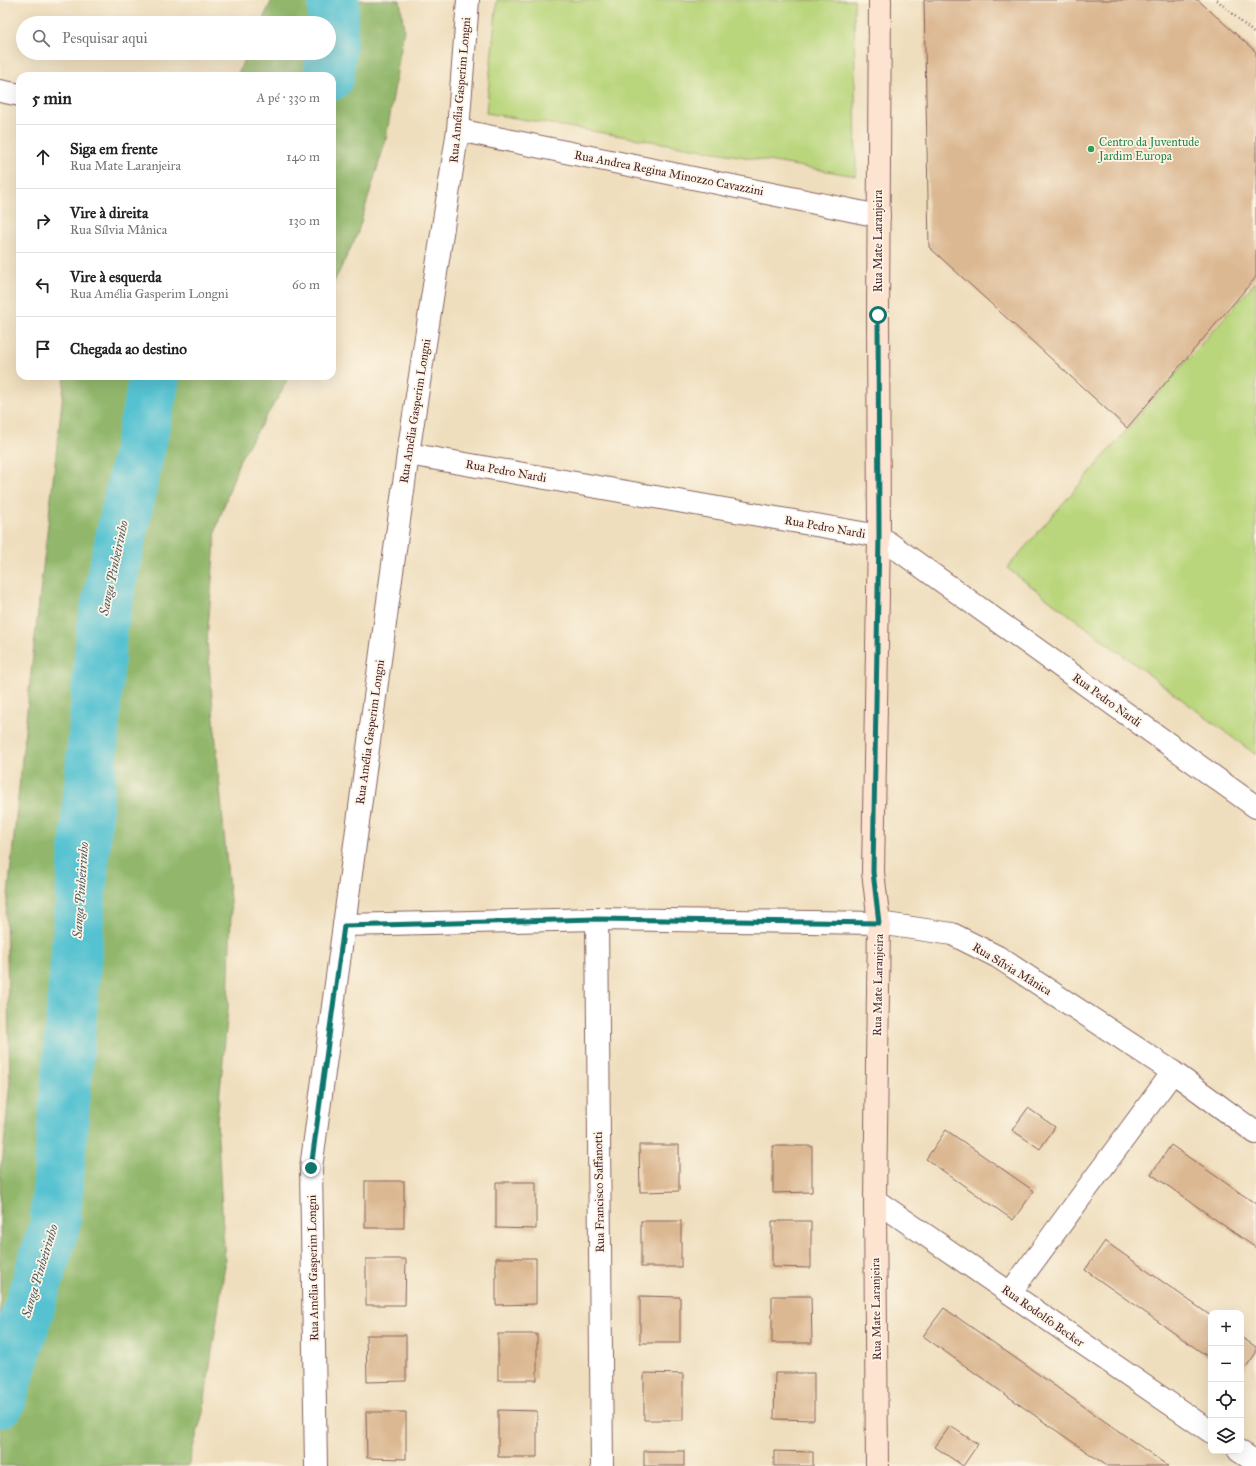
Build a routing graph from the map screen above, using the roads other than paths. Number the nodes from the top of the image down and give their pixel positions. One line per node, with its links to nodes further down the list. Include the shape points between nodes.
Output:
1 (468, 0): 5 (street, Rua Amélia Gasperim Longni)
2 (880, 0): 6 (street, Rua Mate Laranjeira)
3 (0, 91): 4 (street)
4 (16, 95)
5 (458, 130): 6 (street, Rua Andrea Regina Minozzo Cavazzini); 7 (street, Rua Amélia Gasperim Longni)
6 (879, 216): 8 (street, Rua Mate Laranjeira)
7 (408, 454): 8 (street, Rua Pedro Nardi); 12 (street, Rua Amélia Gasperim Longni)
8 (879, 536): 9 (street, Rua Pedro Nardi); 11 (street, Rua Mate Laranjeira, via 873,872)
9 (1256, 807)
10 (596, 919): 11 (street, Rua Sílvia Mânica); 12 (street, Rua Sílvia Mânica); 21 (street, Rua Francisco Saffanotti)
11 (879, 923): 13 (street, Rua Sílvia Mânica, via 952,934 998,958); 15 (street, Rua Mate Laranjeira)
12 (344, 926): 20 (street, Rua Amélia Gasperim Longni, via 311,1168)
13 (1173, 1072): 14 (street, Rua Sílvia Mânica); 16 (street)
14 (1256, 1133)
15 (875, 1200): 16 (street, Rua Rodolfo Becker); 22 (street, Rua Mate Laranjeira)
16 (1010, 1294): 17 (street, Rua Rodolfo Becker)
17 (1208, 1430)
18 (1244, 1454): 19 (street)
19 (1256, 1462)
20 (316, 1466)
21 (602, 1466)
22 (878, 1466)

